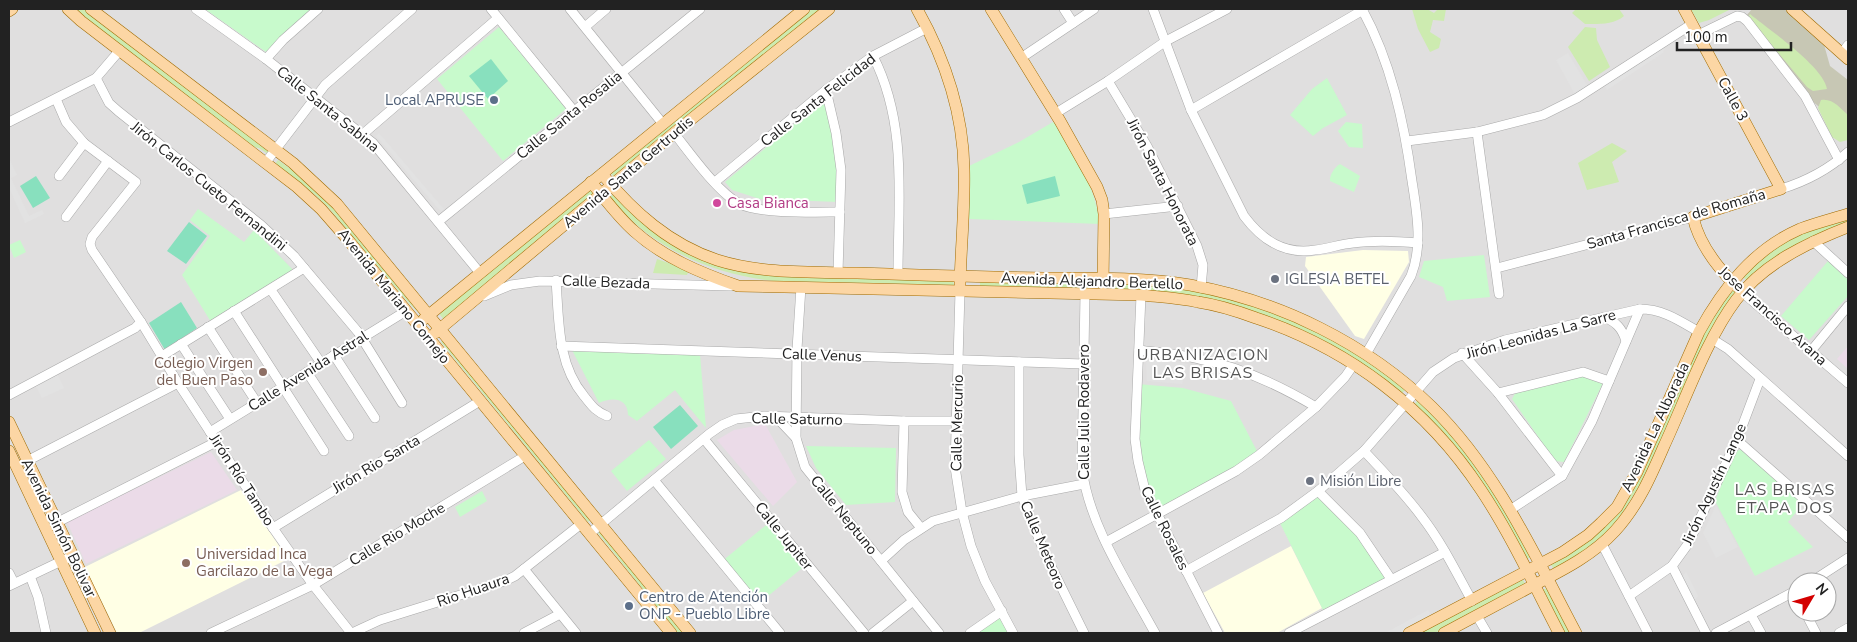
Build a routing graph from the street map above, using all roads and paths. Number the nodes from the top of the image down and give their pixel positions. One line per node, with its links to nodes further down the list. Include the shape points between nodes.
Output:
1 (12, 9): 22 (main road)
2 (68, 9): 31 (main road, Avenida Mariano Cornejo)
3 (92, 9): 23 (main road, Avenida Mariano Cornejo)
4 (196, 9): 35 (street, Calle Santa Sabina)
5 (318, 9): 35 (street)
6 (412, 9): 40 (street, via 335,74)
7 (490, 9): 24 (street)
8 (570, 9): 27 (street)
9 (606, 9): 27 (street)
10 (700, 9): 36 (street, Calle Santa Rosalia)
11 (804, 9): 46 (main road, Avenida Santa Gertrudis)
12 (829, 9): 48 (main road, Avenida Santa Gertrudis)
13 (917, 9): 28 (main road)
14 (991, 9): 33 (main road)
15 (1064, 9): 25 (street)
16 (1094, 9): 25 (street)
17 (1154, 9): 30 (street)
18 (1227, 9): 30 (street)
19 (1684, 9): 26 (main road, Calle 3)
20 (1792, 9): 32 (main road)
21 (1362, 10): 42 (street); 50 (street, via 1389,72)
22 (9, 11)
23 (101, 14): 52 (main road, Avenida Mariano Cornejo)
24 (498, 18): 43 (street); 49 (street)
25 (1073, 23): 33 (street)
26 (1692, 24): 29 (main road, Calle 3); 47 (street, via 1558,109)
27 (585, 27): 36 (street)
28 (927, 28): 34 (street, Calle Santa Felicidad); 80 (main road, via 939,53 959,126 964,168)
29 (1698, 35): 54 (street, via 1730,18 1742,16 1798,86); 62 (main road, Calle 3)
30 (1166, 41): 38 (street); 42 (street)
31 (120, 50): 37 (street); 56 (main road, Avenida Mariano Cornejo)
32 (1846, 52)
33 (1024, 55): 44 (main road)
34 (873, 56): 39 (street, Calle Santa Felicidad); 79 (street, via 888,94 898,149)
35 (266, 59): 40 (street, Calle Santa Sabina)
36 (622, 72): 43 (street, Calle Santa Rosalia); 46 (street)
37 (96, 78): 41 (street); 74 (street, Jirón Carlos Cueto Fernandini, via 118,111 260,225)
38 (1108, 80): 44 (street); 64 (street, Jirón Santa Honorata)
39 (826, 90): 60 (street, Calle Santa Felicidad); 65 (street, via 839,148)
40 (315, 97): 49 (street, Calle Santa Sabina); 52 (street)
41 (56, 99): 45 (street); 51 (street, via 66,122)
42 (1191, 110): 73 (street, via 1244,216 1264,239 1302,251 1370,241)
43 (574, 111): 70 (street, Calle Santa Rosalia)
44 (1056, 113): 66 (main road, via 1092,174)
45 (9, 122)
46 (663, 124): 57 (main road, Avenida Santa Gertrudis)
47 (1477, 132): 50 (street); 75 (street)
48 (674, 133): 60 (street); 61 (main road, Avenida Santa Gertrudis)
49 (363, 134): 70 (street, Calle Santa Sabina)
50 (1407, 141): 73 (street)
51 (84, 143): 55 (street); 58 (street)
52 (275, 150): 56 (street); 99 (main road, Avenida Mariano Cornejo, via 337,204)
53 (1848, 152): 54 (street, Santa Francisca de Romaña)
54 (1840, 160): 62 (street, Santa Francisca de Romaña, via 1804,181)
55 (108, 162): 68 (street); 101 (street, Jirón Río Tambo, via 136,182 92,237 90,244)
56 (266, 162): 97 (main road, Avenida Mariano Cornejo, via 321,209)
57 (602, 174): 59 (main road, Avenida Santa Gertrudis); 61 (main road, Avenida Alejandro Bertello)
58 (59, 176)
59 (591, 182): 63 (main road, Avenida Alejandro Bertello); 76 (main road, Avenida Santa Gertrudis)
60 (715, 182): 65 (street, via 740,204 754,208)
61 (612, 185): 63 (main road, Avenida Santa Gertrudis); 77 (main road, Avenida Alejandro Bertello, via 658,230 717,260 763,270)
62 (1781, 188): 69 (main road, Santa Francisca de Romaña)
63 (601, 194): 84 (main road, Avenida Alejandro Bertello, via 634,231 659,251 702,273); 94 (main road, Avenida Santa Gertrudis)
64 (1178, 206): 66 (street); 86 (street, Jirón Santa Honorata, via 1201,256)
65 (840, 212): 77 (street)
66 (1104, 214): 81 (main road)
67 (1848, 214): 83 (main road, Avenida La Alborada, via 1786,236)
68 (66, 216)
69 (1693, 217): 75 (street, Santa Francisca de Romaña); 83 (main road, Jose Francisco Arana, via 1696,232 1710,257)
70 (439, 221): 76 (street, Calle Santa Sabina)
71 (1848, 227): 72 (main road, Avenida La Alborada)
72 (1813, 241): 78 (street); 89 (main road, Avenida La Alborada, via 1763,273)
73 (1418, 243): 116 (street, via 1411,276)
74 (304, 268): 87 (street); 106 (street, Jirón Carlos Cueto Fernandini)
75 (1496, 268): 92 (street)
76 (480, 273): 99 (main road, Avenida Santa Gertrudis)
77 (838, 273): 79 (main road, Avenida Alejandro Bertello)
78 (1848, 273)
79 (898, 274): 80 (main road, Avenida Alejandro Bertello)
80 (960, 276): 81 (main road, Avenida Alejandro Bertello); 88 (main road)
81 (1104, 278): 86 (main road, Avenida Alejandro Bertello); 91 (main road)
82 (556, 280): 84 (street, Calle Bezada); 94 (street, Calle Bezada, via 518,284); 111 (street)
83 (1731, 281): 89 (main road, Jose Francisco Arana); 105 (main road, Avenida La Alborada)
84 (738, 286): 85 (main road, Avenida Alejandro Bertello)
85 (801, 287): 88 (main road, Avenida Alejandro Bertello); 115 (street, Calle Neptuno)
86 (1201, 288): 116 (main road, Avenida Alejandro Bertello, via 1244,298 1292,316)
87 (271, 290): 98 (street); 121 (street)
88 (960, 292): 90 (main road, Avenida Alejandro Bertello); 119 (street, Calle Mercurio)
89 (1742, 292): 108 (main road, Avenida La Alborada); 113 (street, Jose Francisco Arana)
90 (1085, 294): 91 (main road, Avenida Alejandro Bertello); 122 (street, Calle Julio Rodavero)
91 (1103, 294): 93 (main road, Avenida Alejandro Bertello)
92 (1499, 294)
93 (1141, 295): 112 (street, Calle Rosales); 123 (main road, Avenida Alejandro Bertello, via 1198,302 1240,312 1300,334)
94 (476, 299): 104 (main road, Avenida Santa Gertrudis)
95 (1848, 306): 113 (street)
96 (1640, 309): 100 (street, Jirón Leonidas La Sarre); 105 (street, Jirón Leonidas La Sarre, via 1672,316); 109 (street)
97 (406, 311): 102 (main road, Avenida Mariano Cornejo); 106 (street, Calle Avenida Astral)
98 (234, 312): 103 (street); 129 (street)
99 (429, 316): 102 (main road, Avenida Santa Gertrudis); 104 (main road, Avenida Mariano Cornejo)
100 (1604, 317): 109 (street, via 1618,325); 114 (street, Jirón Leonidas La Sarre)
101 (140, 322): 118 (street, Jirón Río Tambo); 132 (street, via 135,328)
102 (418, 325): 107 (main road, Avenida Mariano Cornejo)
103 (208, 327): 110 (street); 135 (street)
104 (440, 329): 107 (main road, Avenida Santa Gertrudis); 171 (main road, Avenida Mariano Cornejo)
105 (1699, 332): 183 (main road, Avenida La Alborada, via 1637,472 1616,506 1576,544)
106 (362, 338): 117 (street, Calle Avenida Astral); 136 (street, Jirón Carlos Cueto Fernandini)
107 (428, 338): 134 (main road, Avenida Mariano Cornejo)
108 (1712, 339): 125 (street, via 1728,349); 177 (main road, Avenida La Alborada, via 1640,498)
109 (1626, 341): 126 (street)
110 (181, 344): 118 (street); 143 (street)
111 (561, 346): 115 (street, Calle Venus); 139 (street, via 580,391 596,411)
112 (1139, 350): 133 (street, via 1228,366); 168 (street, Calle Rosales, via 1138,461 1145,490)
113 (1811, 351): 128 (street, Jose Francisco Arana)
114 (1462, 353): 130 (street, Jirón Leonidas La Sarre, via 1433,372); 131 (street)
115 (798, 354): 119 (street, Calle Venus); 142 (street, Calle Neptuno)
116 (1366, 354): 130 (main road, Avenida Alejandro Bertello)
117 (334, 355): 121 (street, Calle Avenida Astral); 141 (street)
118 (162, 356): 127 (street, Jirón Río Tambo)
119 (959, 360): 120 (street, Calle Venus); 145 (street, Calle Mercurio)
120 (1019, 362): 122 (street, Calle Venus); 165 (street, Calle Meteoro)
121 (321, 364): 124 (street, Calle Avenida Astral)
122 (1084, 364): 163 (street, Calle Julio Rodavero)
123 (1354, 364): 137 (main road, Avenida Alejandro Bertello); 138 (street)
124 (308, 372): 129 (street, Calle Avenida Astral); 149 (street)
125 (1760, 379): 152 (street, Jirón Agustín Lange); 158 (street)
126 (1609, 381): 131 (street, via 1582,372); 161 (street, via 1592,421)
127 (178, 383): 148 (street, Jirón Río Tambo); 159 (street)
128 (1848, 384)
129 (284, 386): 135 (street, Calle Avenida Astral); 155 (street)
130 (1415, 392): 137 (street, Jirón Leonidas La Sarre); 166 (main road, Avenida Alejandro Bertello, via 1466,444)
131 (1498, 394): 161 (street)
132 (9, 395)
133 (1297, 396): 138 (street); 147 (street, via 1302,409)
134 (480, 401): 157 (main road, Avenida Mariano Cornejo); 172 (street, Jirón Rio Santa)
135 (257, 403): 143 (street, Calle Avenida Astral)
136 (402, 403)
137 (1406, 403): 156 (street, Jirón Leonidas La Sarre); 187 (main road, Avenida Alejandro Bertello, via 1451,449 1481,489)
138 (1316, 407): 147 (street)
139 (607, 416)
140 (775, 416): 142 (street, Calle Saturno); 150 (street); 151 (street, Calle Saturno, via 736,420 722,425)
141 (375, 418)
142 (796, 418): 144 (street, Calle Saturno); 150 (street, Calle Neptuno)
143 (230, 420): 148 (street, Calle Avenida Astral)
144 (904, 421): 145 (street, Calle Saturno); 173 (street, via 902,492 908,512)
145 (956, 421): 167 (street, Calle Mercurio, via 955,467)
146 (9, 422): 159 (main road, Avenida Simón Bolivar)
147 (1299, 422): 168 (street, via 1236,471)
148 (210, 432): 153 (street, Jirón Río Tambo)
149 (349, 436)
150 (796, 438): 182 (street, Calle Neptuno, via 805,467)
151 (704, 439): 162 (street, Calle Saturno); 215 (street, Calle Jupiter)
152 (1737, 440): 175 (street); 184 (street, Jirón Agustín Lange, via 1688,544)
153 (216, 442): 169 (street); 172 (street, Jirón Río Tambo)
154 (9, 451): 160 (main road, Avenida Simón Bolivar)
155 (324, 451)
156 (1364, 451): 164 (street, Jirón Leonidas La Sarre); 178 (street, via 1401,490)
157 (525, 456): 170 (main road, Avenida Mariano Cornejo); 194 (street, Calle Rio Moche)
158 (1848, 456)
159 (27, 461): 169 (main road, Avenida Simón Bolivar)
160 (12, 466): 181 (main road, Avenida Simón Bolivar)
161 (1562, 476): 166 (street)
162 (654, 480): 171 (street, Calle Saturno); 214 (street)
163 (1084, 484): 165 (street); 176 (street, Calle Julio Rodavero, via 1090,509)
164 (1318, 491): 186 (street, Jirón Leonidas La Sarre, via 1282,518); 191 (street, via 1360,534)
165 (1022, 496): 167 (street); 220 (street, Calle Meteoro, via 1044,554)
166 (1510, 510): 183 (main road, Avenida Alejandro Bertello)
167 (962, 512): 173 (street, via 932,521); 200 (street, Calle Mercurio, via 971,546)
168 (1156, 514): 176 (street); 186 (street, Calle Rosales)
169 (56, 523): 179 (main road, Avenida Simón Bolivar)
170 (581, 524): 174 (main road, Avenida Mariano Cornejo); 185 (street, Rio Huaura)
171 (601, 524): 174 (street, Calle Saturno); 213 (main road, Avenida Mariano Cornejo)
172 (273, 528): 194 (street, Jirón Río Tambo)
173 (921, 528): 182 (street)
174 (589, 534): 205 (main road, Avenida Mariano Cornejo)
175 (1848, 538)
176 (1106, 542): 221 (street, Calle Julio Rodavero)
177 (1602, 544): 192 (main road, Avenida La Alborada); 196 (street)
178 (1445, 552): 191 (street); 199 (street)
179 (72, 556): 181 (street); 208 (main road, Avenida Simón Bolivar)
180 (1848, 558): 188 (street)
181 (61, 561): 190 (street); 207 (main road, Avenida Simón Bolivar)
182 (881, 561): 198 (street, Calle Neptuno)
183 (1540, 565): 187 (main road, Avenida La Alborada); 192 (main road, Avenida Alejandro Bertello)
184 (1672, 566): 196 (street, Jirón Agustín Lange); 230 (street)
185 (524, 569): 201 (street); 210 (street, Rio Huaura, via 505,581 380,620)
186 (1186, 571): 222 (street, Calle Rosales)
187 (1527, 572): 195 (main road, Avenida Alejandro Bertello); 199 (main road, Avenida La Alborada)
188 (1826, 572)
189 (9, 573): 193 (street)
190 (30, 576): 193 (street); 206 (street)
191 (1392, 579): 223 (street)
192 (1547, 579): 195 (main road, Avenida La Alborada); 228 (main road, Avenida Alejandro Bertello)
193 (11, 585)
194 (313, 585): 209 (street, Calle Rio Moche); 210 (street, Jirón Río Tambo)
195 (1534, 585): 202 (main road, Avenida La Alborada); 227 (main road, Avenida Alejandro Bertello)
196 (1629, 596): 229 (street)
197 (1787, 598): 203 (street)
198 (912, 601): 216 (street); 217 (street, Calle Neptuno)
199 (1472, 601): 224 (main road, Avenida La Alborada)
200 (1002, 611): 218 (street); 219 (street, Calle Mercurio)
201 (560, 614): 211 (street); 212 (street)
202 (1478, 616): 225 (main road, Avenida La Alborada); 226 (street)
203 (1751, 616): 231 (street); 232 (street)
204 (1848, 628): 233 (street)
205 (668, 632)
206 (46, 633)
207 (95, 633)
208 (110, 633)
209 (211, 633)
210 (351, 633)
211 (524, 633)
212 (576, 633)
213 (690, 633)
214 (780, 633)
215 (864, 633)
216 (874, 633)
217 (940, 633)
218 (970, 633)
219 (1013, 633)
220 (1084, 633)
221 (1155, 633)
222 (1218, 633)
223 (1289, 633)
224 (1409, 633)
225 (1444, 633)
226 (1487, 633)
227 (1559, 633)
228 (1576, 633)
229 (1648, 633)
230 (1706, 633)
231 (1716, 633)
232 (1761, 633)
233 (1839, 633)

